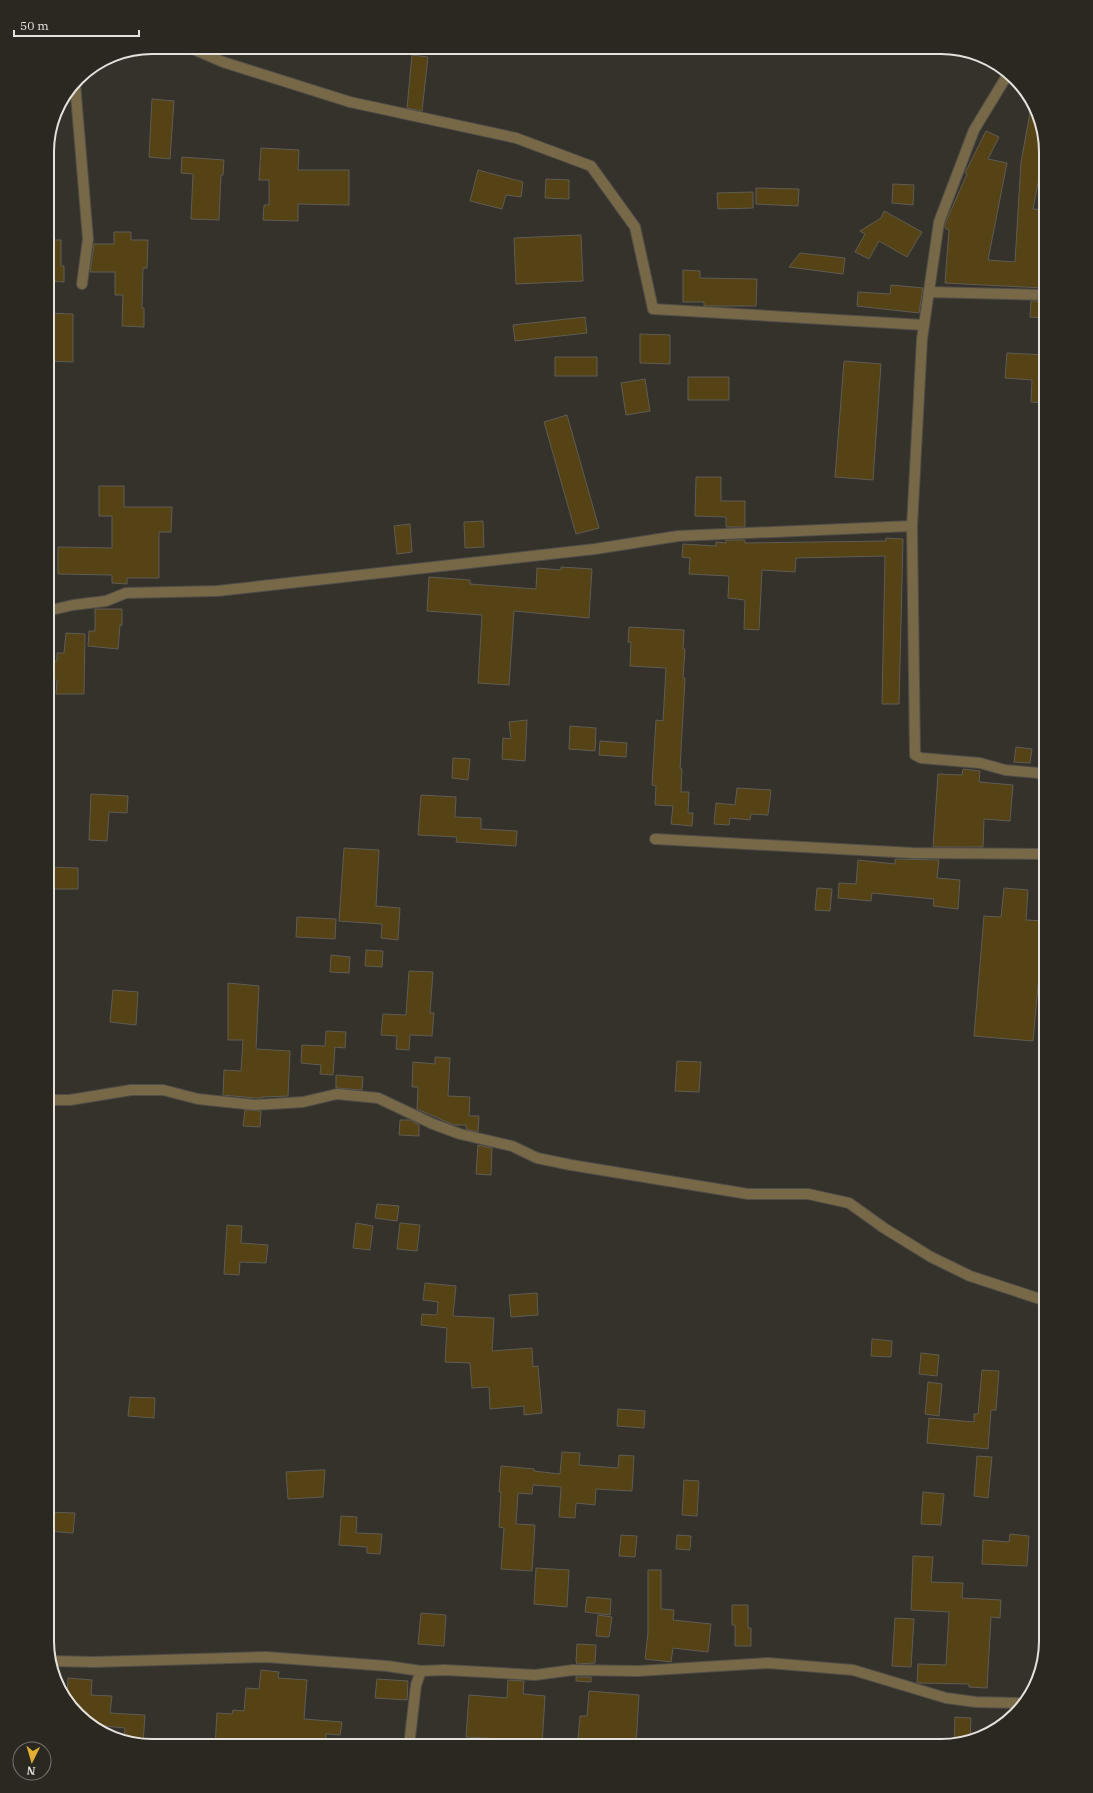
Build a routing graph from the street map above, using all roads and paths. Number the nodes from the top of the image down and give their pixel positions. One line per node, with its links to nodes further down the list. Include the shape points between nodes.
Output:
1 (204, 54): 7 (street, via 350,102 516,138 591,166 635,227 654,309)
2 (1005, 78): 5 (street, via 974,130 939,222)
3 (76, 91): 4 (street, via 88,239)
4 (82, 284)
5 (929, 292): 6 (street); 7 (street)
6 (1039, 295)
7 (924, 325): 8 (street)
8 (912, 526): 9 (street, via 678,536 596,549 344,578 217,591 126,594 106,601); 10 (street, via 915,754 922,758 980,763 1005,770)
9 (54, 609)
10 (1039, 773)
11 (654, 839): 12 (street, via 913,853)
12 (1039, 854)
13 (54, 1100): 14 (street, via 70,1100 131,1090 162,1090 198,1099 255,1105 303,1102 337,1094 378,1098 433,1124 460,1134 512,1146 537,1158 748,1194 808,1194 849,1203 931,1257 970,1276)
14 (1039, 1299)
15 (56, 1662): 16 (street, via 266,1657)
16 (420, 1671): 17 (street, via 535,1675 573,1670 638,1671 768,1663 853,1670 946,1698); 18 (street)
17 (1016, 1703)
18 (410, 1739)

